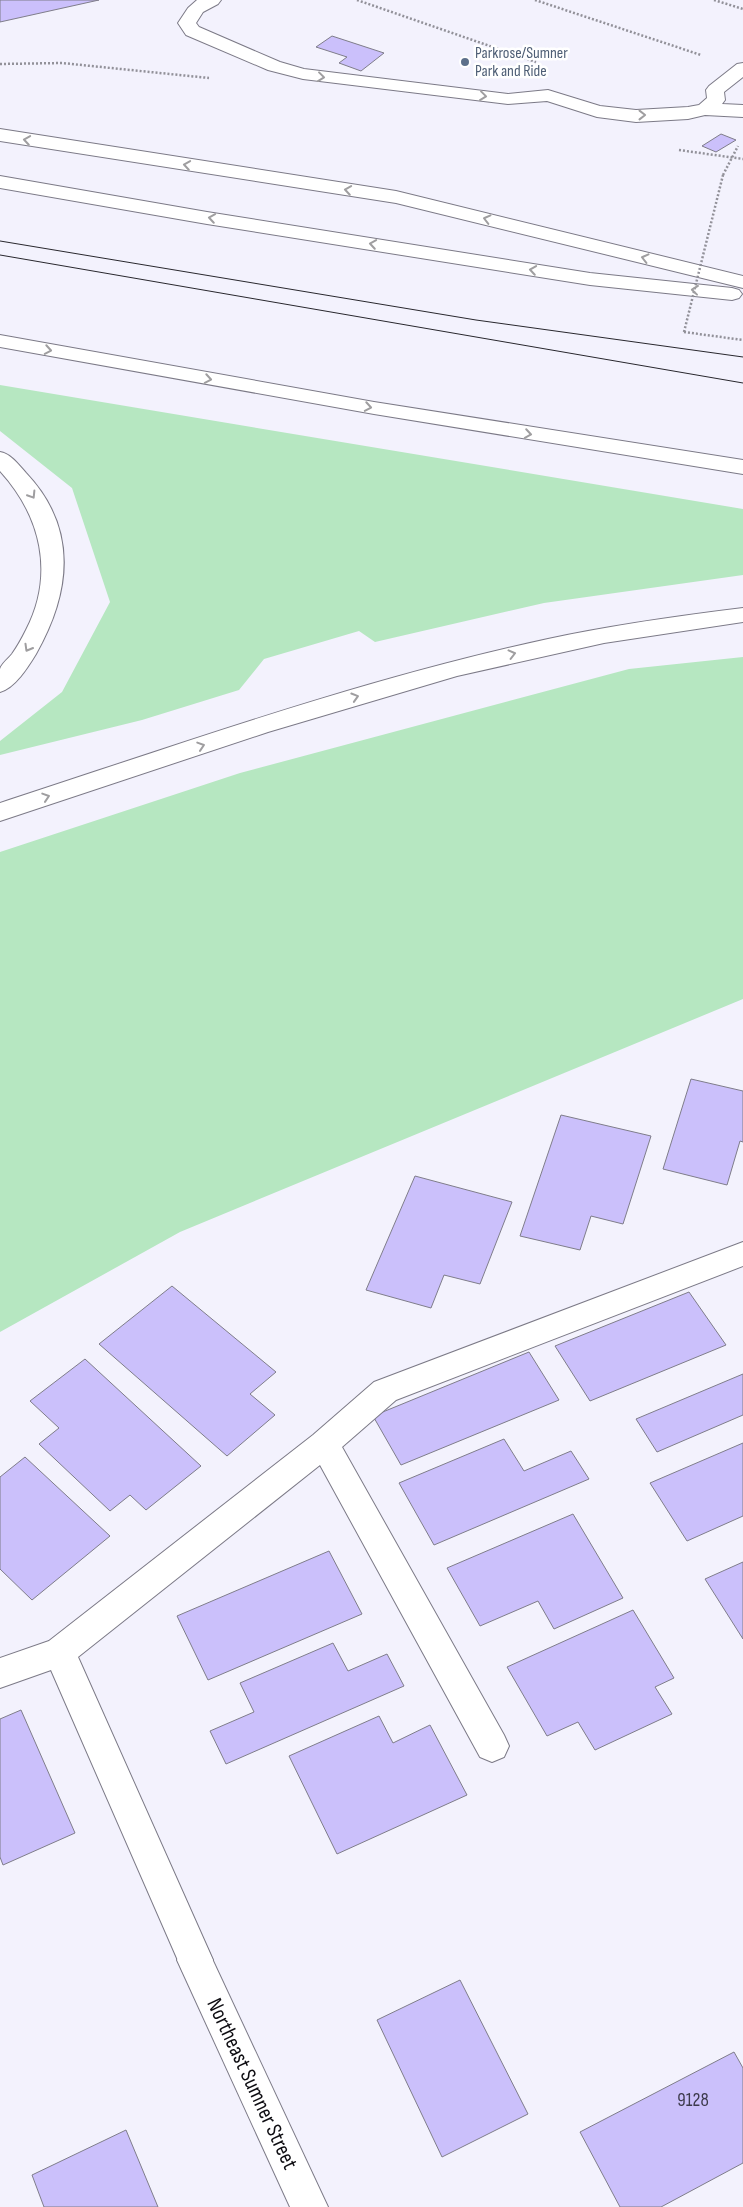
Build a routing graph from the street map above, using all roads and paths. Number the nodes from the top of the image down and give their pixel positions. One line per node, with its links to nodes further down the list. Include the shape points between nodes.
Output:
1 (212, 0): 6 (main road, one-way to 6, via 190,14 187,23 192,31 274,66 303,74 508,99 548,95 597,111 636,116)
2 (535, 0): 5 (path)
3 (714, 0): 4 (path)
4 (743, 10)
5 (742, 69): 6 (main road, via 716,90 716,100)
6 (705, 109): 7 (main road)
7 (743, 111)
8 (0, 135): 11 (main road, one-way to 8, via 396,197)
9 (739, 143): 13 (path, bridge, via 723,174 684,332)
10 (0, 182): 12 (main road, one-way to 10, via 590,279)
11 (743, 282)
12 (743, 295)
13 (743, 340)
14 (0, 342): 16 (main road, one-way to 16, via 402,413)
15 (0, 458): 18 (main road, one-way to 18, via 27,487 40,509 49,531 53,555 48,604 38,630)
16 (743, 467)
17 (743, 615): 19 (main road, one-way to 17, via 311,710 450,670 584,639)
18 (0, 684)
19 (0, 812)
20 (743, 1254): 21 (main road, via 385,1391)
21 (324, 1444): 22 (main road); 24 (main road)
22 (60, 1652): 23 (main road); 25 (main road, Northeast Sumner Street)
23 (0, 1673)
24 (492, 1746)
25 (309, 2207)

